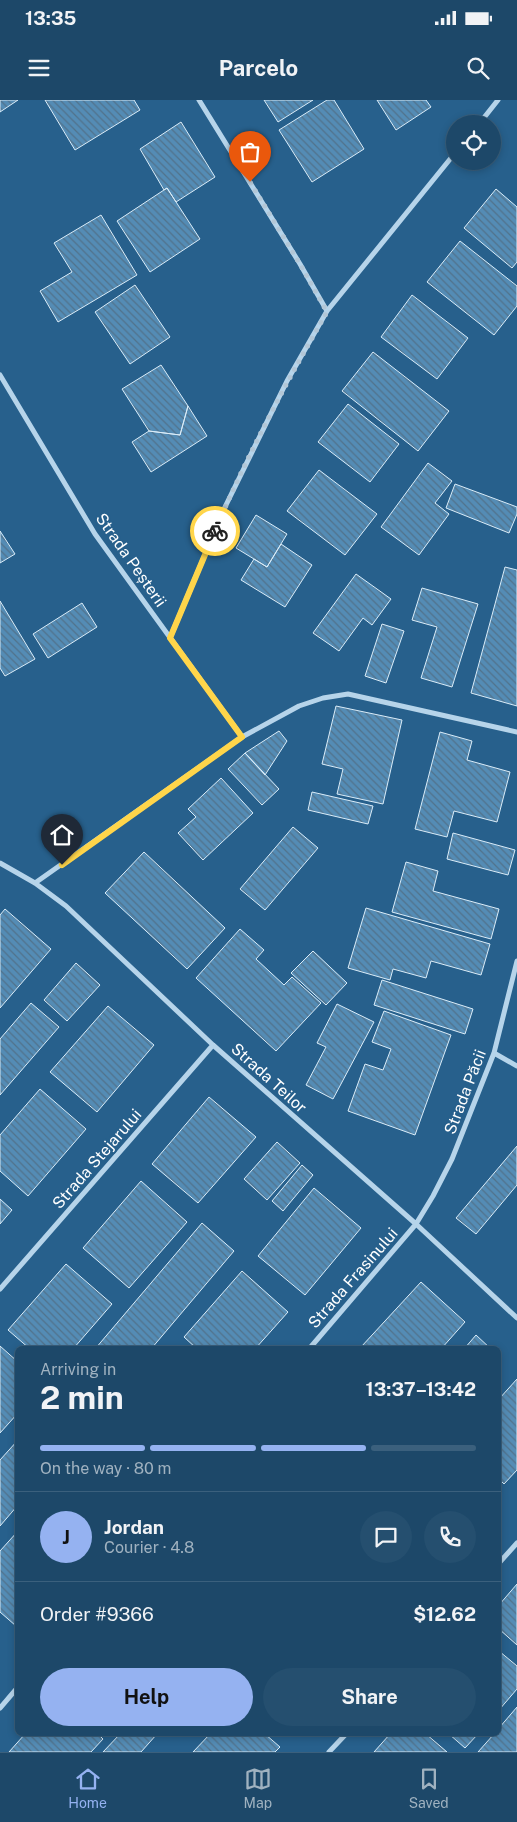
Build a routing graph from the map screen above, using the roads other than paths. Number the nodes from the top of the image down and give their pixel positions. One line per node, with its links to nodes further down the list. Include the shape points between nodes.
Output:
1 (199, 100): 5 (street)
2 (498, 100): 3 (street)
3 (486, 115)
4 (446, 164): 5 (street)
5 (327, 312): 7 (street, via 287,381 225,507)
6 (0, 375): 7 (street, Strada Peșterii, via 96,534)
7 (170, 638): 9 (street, Strada Peșterii)
8 (517, 732): 9 (street, via 348,694 299,706)
9 (242, 737): 11 (street)
10 (0, 863): 11 (street, Strada Teilor)
11 (35, 883): 13 (street, Strada Teilor, via 66,906)
12 (517, 960): 14 (street, Strada Păcii)
13 (213, 1045): 16 (street, Strada Teilor); 17 (street, Strada Stejarului)
14 (494, 1053): 15 (street); 16 (street, Strada Păcii, via 452,1159)
15 (517, 1066)
16 (416, 1224): 18 (street, Strada Teilor); 19 (street, Strada Frasinului)
17 (0, 1289)
18 (517, 1318)
19 (313, 1346)
20 (517, 1543): 21 (street)
21 (501, 1561)
22 (15, 1690): 23 (street)
23 (0, 1708)
24 (344, 1736): 25 (street)
25 (329, 1752)

